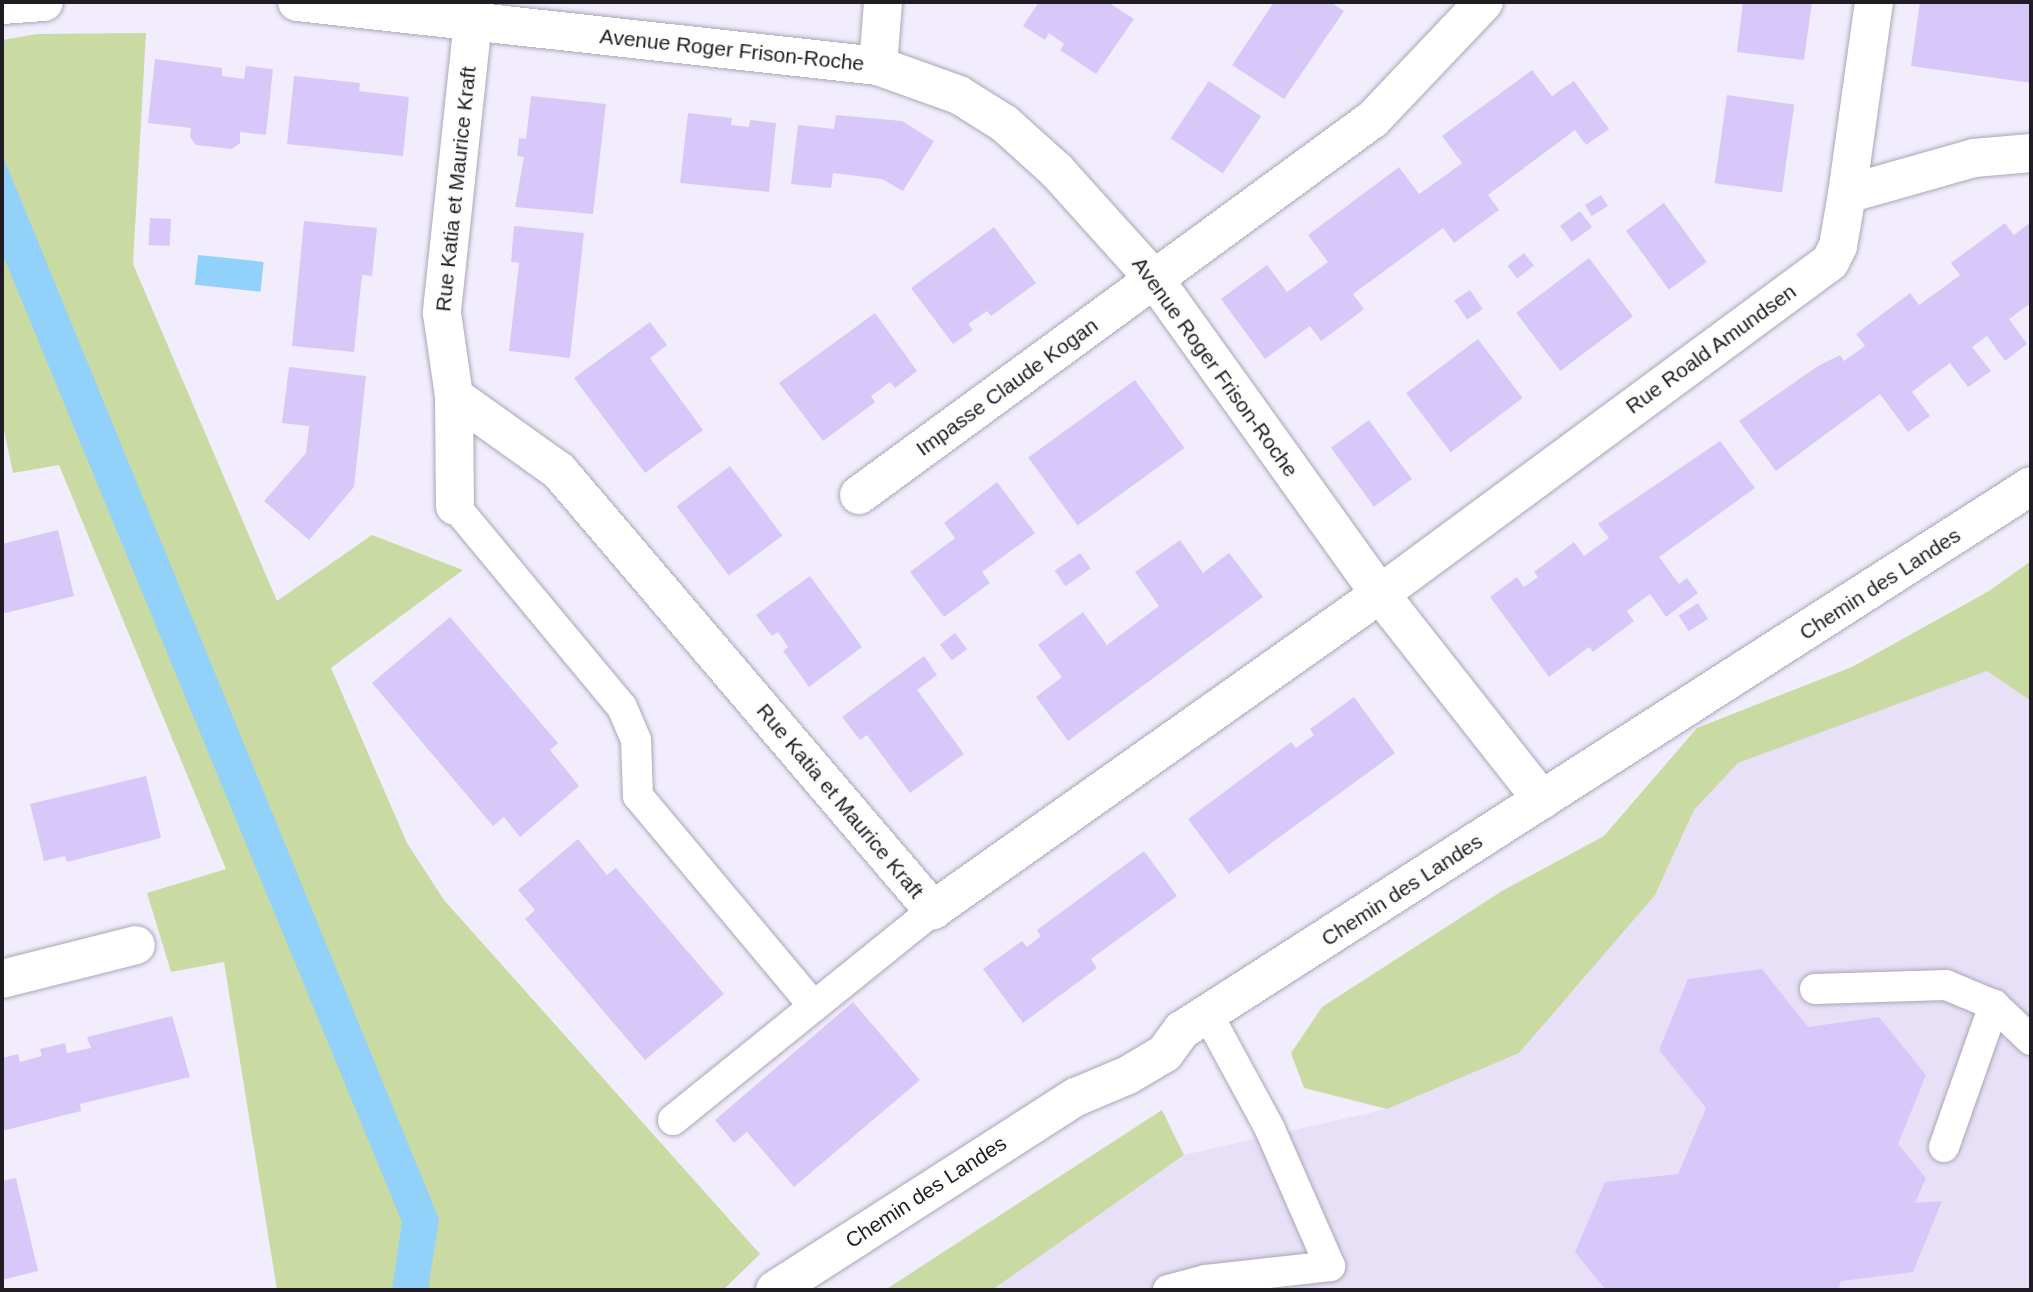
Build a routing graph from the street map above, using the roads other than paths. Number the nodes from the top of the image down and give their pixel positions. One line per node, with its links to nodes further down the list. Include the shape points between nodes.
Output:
1 (297, 2): 5 (street, Avenue Roger Frison-Roche)
2 (884, 2): 6 (street)
3 (1484, 2): 9 (street, via 1373,118)
4 (1874, 2): 8 (street, Rue Roald Amundsen)
5 (474, 12): 6 (street, Avenue Roger Frison-Roche); 10 (street, Rue Katia et Maurice Kraft, via 442,313)
6 (878, 66): 9 (street, Avenue Roger Frison-Roche, via 959,95 1005,124 1057,171)
7 (2031, 153): 8 (street, via 1974,158)
8 (1847, 194): 14 (street, Rue Roald Amundsen, via 1830,262)
9 (1155, 280): 12 (street, Impasse Claude Kogan); 14 (street, Avenue Roger Frison-Roche)
10 (454, 396): 13 (street, Rue Katia et Maurice Kraft); 16 (street, Rue Katia et Maurice Kraft, via 559,471)
11 (2031, 486): 15 (street, Chemin des Landes)
12 (859, 495)
13 (455, 506): 20 (lane, via 622,707 636,740 638,796)
14 (1380, 594): 15 (street, Avenue Roger Frison-Roche); 16 (street, Rue Katia et Maurice Kraft)
15 (1542, 800): 22 (street, Chemin des Landes)
16 (933, 910): 20 (lane)
17 (136, 944): 18 (street)
18 (2, 979)
19 (1815, 989): 21 (lane, via 1947,985)
20 (812, 1004): 24 (lane)
21 (1994, 1005): 23 (lane); 25 (lane)
22 (1208, 1014): 26 (street, Chemin des Landes, via 1182,1030 1165,1053 1076,1097); 27 (lane, via 1269,1129 1330,1266 1206,1280)
23 (2031, 1040)
24 (673, 1120)
25 (1944, 1147)
26 (775, 1290)
27 (1168, 1290)

